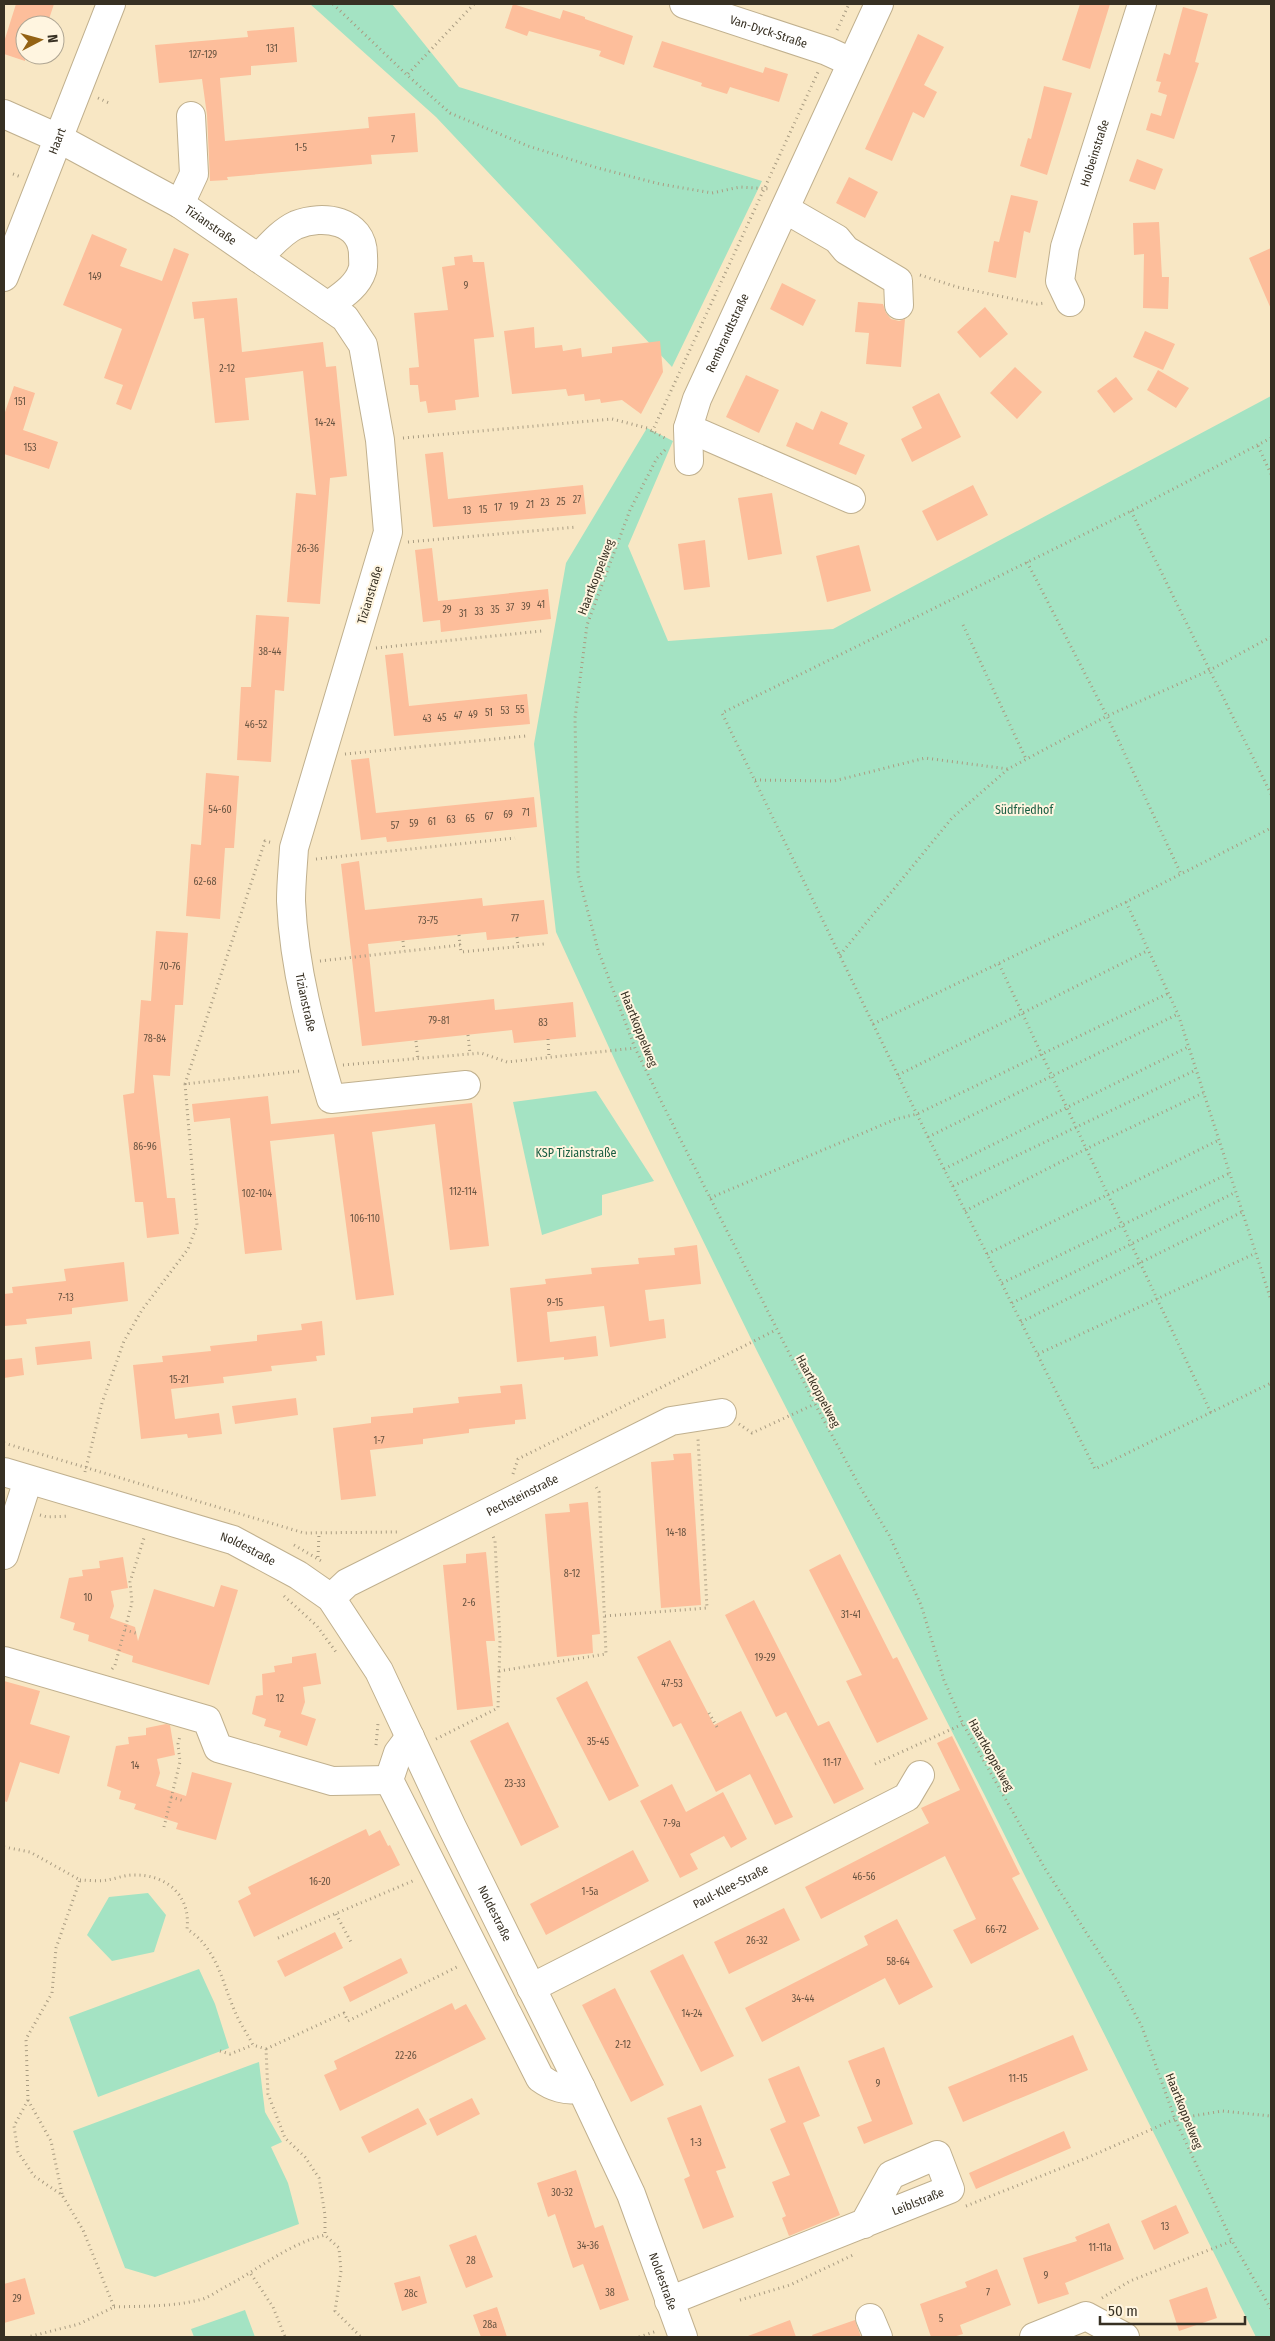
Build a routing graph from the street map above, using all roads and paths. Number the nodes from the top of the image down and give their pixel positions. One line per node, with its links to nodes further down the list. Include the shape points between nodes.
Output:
1 (111, 4): 12 (street, Haart)
2 (333, 4): 9 (path)
3 (474, 4): 9 (path)
4 (684, 4): 8 (street, Van-Dyck-Straße)
5 (849, 4): 8 (path)
6 (879, 4): 8 (street, Rembrandtstraße)
7 (1142, 4): 19 (street, Holbeinstraße, via 1065,247 1060,281)
8 (839, 56): 13 (path); 14 (street, Rembrandtstraße)
9 (407, 75): 13 (path, via 450,113 528,146 660,184 712,193 740,187)
10 (4, 114): 12 (street, Tizianstraße)
11 (191, 116): 15 (street, Tizianstraße, via 194,174)
12 (58, 138): 15 (street, Tizianstraße); 18 (street, Haart)
13 (765, 188): 14 (path); 22 (path)
14 (788, 200): 20 (street, via 846,250 898,281); 25 (street, Rembrandtstraße)
15 (180, 204): 16 (street, Tizianstraße)
16 (258, 258): 21 (street, Tizianstraße); 21 (street, via 295,226 314,220 337,220 353,229 363,247 362,271 352,288)
17 (914, 273): 19 (path, via 956,287 1037,304)
18 (4, 277)
19 (1070, 302)
20 (899, 305)
21 (328, 306): 24 (street, Tizianstraße, via 345,318 364,346)
22 (652, 432): 24 (path, via 612,420); 25 (path)
23 (1271, 438): 26 (path)
24 (380, 440): 31 (street, Tizianstraße, via 388,532)
25 (679, 444): 28 (street); 69 (path, Haartkoppelweg, via 657,458 630,510 587,625 575,718 578,874 598,950)
26 (1258, 446): 27 (path); 29 (path)
27 (1271, 474)
28 (851, 499)
29 (1131, 511): 32 (path); 37 (path)
30 (577, 526): 31 (path)
31 (385, 545): 36 (street, Tizianstraße)
32 (1027, 562): 38 (path); 43 (path, via 722,712)
33 (963, 626): 41 (path)
34 (542, 631): 36 (path)
35 (1271, 636): 37 (path)
36 (353, 651): 40 (street, Tizianstraße)
37 (1210, 670): 38 (path); 44 (path)
38 (1107, 716): 41 (path); 48 (path)
39 (526, 736): 40 (path)
40 (321, 756): 47 (street, Tizianstraße)
41 (1026, 759): 42 (path)
42 (1008, 769): 43 (path, via 925,758 834,781); 58 (path, via 952,818)
43 (755, 780): 58 (path)
44 (1271, 794)
45 (1271, 828): 48 (path)
46 (515, 838): 47 (path)
47 (293, 854): 59 (street, Tizianstraße, via 291,900); 78 (path, via 265,841)
48 (1181, 874): 49 (path)
49 (1126, 902): 57 (path); 60 (path)
50 (459, 935): 54 (path)
51 (517, 937): 55 (path)
52 (403, 941): 56 (path)
53 (544, 944): 55 (path)
54 (460, 945): 55 (path, via 461,952); 56 (path)
55 (518, 946)
56 (404, 951): 59 (path)
57 (1147, 951): 61 (path); 62 (path)
58 (840, 955): 64 (path)
59 (298, 963): 74 (street, Tizianstraße)
60 (999, 964): 62 (path); 64 (path)
61 (1167, 994): 63 (path); 71 (path)
62 (1022, 1012): 71 (path); 76 (path)
63 (1178, 1014): 68 (path); 77 (path)
64 (873, 1024): 76 (path)
65 (468, 1035): 70 (path)
66 (548, 1040): 72 (path)
67 (416, 1041): 73 (path)
68 (1188, 1047): 75 (path); 81 (path)
69 (635, 1048): 72 (path); 92 (path, Haartkoppelweg)
70 (470, 1054): 72 (path, via 481,1053 506,1062); 73 (path)
71 (1042, 1055): 77 (path); 82 (path)
72 (550, 1057)
73 (418, 1059): 74 (path)
74 (322, 1068): 78 (path); 79 (street, Tizianstraße, via 331,1099)
75 (1196, 1070): 80 (path); 83 (path)
76 (898, 1074): 82 (path)
77 (1052, 1077): 81 (path); 84 (path)
78 (185, 1084): 114 (path, via 196,1225 188,1249 142,1310 124,1341 102,1403)
79 (466, 1086)
80 (1203, 1093): 85 (path); 86 (path)
81 (1066, 1106): 83 (path); 87 (path)
82 (917, 1114): 84 (path); 92 (path, via 896,1119)
83 (1076, 1126): 86 (path); 89 (path)
84 (928, 1137): 87 (path)
85 (1219, 1140): 88 (path); 91 (path)
86 (1086, 1149): 91 (path); 93 (path)
87 (944, 1169): 89 (path)
88 (1230, 1173): 90 (path); 95 (path)
89 (953, 1186): 93 (path)
90 (1236, 1192): 94 (path); 96 (path)
91 (1107, 1193): 95 (path); 98 (path)
92 (710, 1198): 105 (path, Haartkoppelweg)
93 (966, 1211): 98 (path)
94 (1242, 1212): 97 (path); 99 (path)
95 (1122, 1224): 96 (path); 100 (path)
96 (1131, 1243): 99 (path); 103 (path)
97 (1256, 1253): 101 (path); 102 (path)
98 (987, 1254): 100 (path)
99 (1140, 1263): 101 (path); 104 (path)
100 (1002, 1284): 103 (path)
101 (1156, 1298): 106 (path); 110 (path)
102 (1271, 1300)
103 (1012, 1303): 104 (path)
104 (1021, 1322): 106 (path)
105 (776, 1330): 108 (path, Haartkoppelweg); 116 (path, via 518,1459)
106 (1038, 1354): 110 (path, via 1095,1469)
107 (1271, 1383): 110 (path)
108 (815, 1404): 109 (path, via 752,1433); 139 (path, Haartkoppelweg, via 889,1534 921,1605 944,1680)
109 (722, 1413): 111 (street, Pechsteinstraße)
110 (1211, 1413)
111 (693, 1417): 113 (street, Pechsteinstraße, via 671,1421); 129 (path, via 699,1446 707,1608)
112 (4, 1442): 114 (path)
113 (585, 1464): 119 (street, Pechsteinstraße); 129 (path, via 599,1492)
114 (86, 1468): 117 (path); 121 (path, via 304,1533)
115 (16, 1476): 117 (street, Noldestraße); 118 (street)
116 (512, 1477)
117 (77, 1506): 118 (path, via 47,1517); 128 (street, Noldestraße, via 233,1540 298,1574)
118 (19, 1509): 125 (street)
119 (482, 1516): 128 (street, Pechsteinstraße, via 347,1583); 134 (path, via 495,1541)
120 (398, 1532): 121 (path)
121 (319, 1534): 126 (path)
122 (135, 1535): 123 (path)
123 (144, 1538): 124 (path); 130 (path, via 130,1582 132,1603)
124 (153, 1540)
125 (4, 1555)
126 (318, 1558)
127 (278, 1592): 132 (path, via 317,1626)
128 (331, 1598): 141 (street, Noldestraße, via 379,1671)
129 (605, 1616): 134 (path, via 606,1654)
130 (125, 1630): 131 (path); 135 (path, via 115,1665)
131 (139, 1634)
132 (339, 1655)
133 (4, 1662): 135 (street)
134 (499, 1671): 141 (path, via 498,1708)
135 (95, 1688): 137 (street)
136 (709, 1713): 140 (path)
137 (186, 1714): 144 (street, via 207,1720 218,1748 332,1781); 145 (path, via 178,1744 180,1762)
138 (378, 1722): 144 (path)
139 (963, 1724): 142 (path); 162 (path, Haartkoppelweg, via 1044,1867 1118,1982 1142,2027)
140 (717, 1728)
141 (413, 1743): 144 (street, via 398,1753); 155 (street, Noldestraße)
142 (875, 1764)
143 (920, 1775): 155 (street, Paul-Klee-Straße, via 907,1797)
144 (381, 1779): 149 (street)
145 (171, 1797): 146 (path); 147 (path)
146 (184, 1801)
147 (164, 1827)
148 (4, 1847): 150 (path, via 30,1852)
149 (434, 1872): 151 (path); 154 (street)
150 (80, 1880): 156 (path, via 105,1881 132,1875 157,1878 172,1888 182,1898 188,1915 187,1929 200,1938 215,1962 236,2014); 160 (path, via 56,1948 52,1993 26,2039)
151 (336, 1913): 152 (path); 153 (path)
152 (278, 1938)
153 (352, 1944)
154 (478, 1957): 157 (path, via 348,2021 344,2014); 159 (street, via 540,2078 571,2091)
155 (531, 1988): 159 (street, Noldestraße)
156 (253, 2045): 157 (path); 158 (path, via 230,2054)
157 (266, 2049): 165 (path, via 268,2094 285,2138 305,2157 319,2178)
158 (220, 2051)
159 (581, 2088): 169 (street, Noldestraße, via 631,2194)
160 (28, 2100): 163 (path, via 51,2141); 163 (path, via 14,2126 18,2152 34,2176)
161 (1271, 2116): 162 (path, via 1222,2111)
162 (1175, 2119): 164 (path); 167 (path, Haartkoppelweg)
163 (62, 2194): 171 (path, via 83,2230)
164 (962, 2208)
165 (325, 2235): 168 (path, via 279,2254); 176 (path, via 339,2248 341,2271 335,2311)
166 (863, 2238): 169 (street); 170 (path, via 790,2285)
167 (1232, 2241): 172 (path, Haartkoppelweg); 173 (path, via 1130,2282 1099,2300)
168 (251, 2274): 171 (path, via 204,2298 159,2306); 175 (path, via 273,2307)
169 (669, 2300): 177 (street, Noldestraße)
170 (738, 2300)
171 (114, 2307): 174 (path, via 79,2324)
172 (1271, 2309)
173 (1086, 2316): 178 (street); 179 (street)
174 (28, 2337)
175 (285, 2337)
176 (361, 2337)
177 (683, 2337)
178 (1034, 2337)
179 (1125, 2337)

